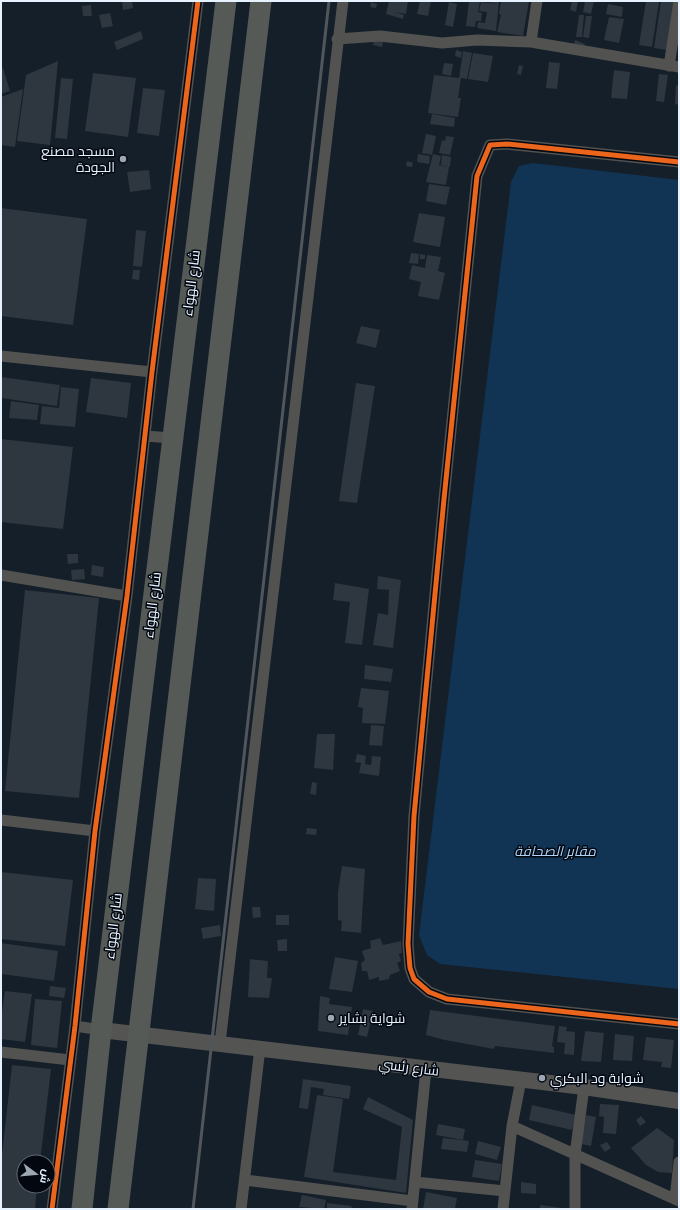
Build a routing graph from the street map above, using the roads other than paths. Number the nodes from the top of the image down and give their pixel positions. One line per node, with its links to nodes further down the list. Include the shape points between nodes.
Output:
1 (198, 1): 12 (street)
2 (226, 1): 14 (highway, شارع الهواء)
3 (261, 1): 22 (highway)
4 (343, 1): 7 (street)
5 (537, 1): 8 (street)
6 (679, 1): 9 (street)
7 (337, 39): 8 (street, via 380,36 442,43 477,40); 23 (street)
8 (531, 42): 9 (street)
9 (674, 66)
10 (679, 162): 19 (street, via 507,144 490,145 477,176 414,816 408,944 410,968 414,979 429,992 447,999)
11 (1, 356): 12 (street)
12 (152, 372): 13 (street)
13 (145, 436): 14 (street); 16 (street)
14 (172, 438): 21 (highway, شارع الهواء)
15 (1, 575): 16 (street)
16 (127, 596): 18 (street)
17 (1, 820): 18 (street)
18 (95, 831): 20 (street)
19 (679, 1024)
20 (75, 1026): 21 (street); 26 (street)
21 (101, 1030): 22 (street, شارع رئسي); 40 (highway, شارع الهواء)
22 (139, 1034): 23 (street, شارع رئسي); 41 (highway)
23 (220, 1043): 24 (street, شارع رئسي)
24 (260, 1048): 27 (street, شارع رئسي); 34 (street)
25 (1, 1052): 26 (street)
26 (70, 1060): 39 (street)
27 (426, 1069): 28 (street, شارع رئسي); 35 (street)
28 (521, 1080): 29 (street, شارع رئسي); 31 (street)
29 (584, 1087): 30 (street, شارع رئسي); 32 (street)
30 (679, 1101)
31 (512, 1126): 32 (street); 36 (street)
32 (575, 1155): 37 (street); 44 (street)
33 (679, 1162): 37 (street)
34 (244, 1180): 38 (street); 42 (street)
35 (415, 1182): 36 (street); 38 (street)
36 (505, 1191): 43 (street)
37 (677, 1200)
38 (412, 1205)
39 (52, 1209)
40 (82, 1209)
41 (118, 1209)
42 (240, 1209)
43 (503, 1209)
44 (575, 1209)

